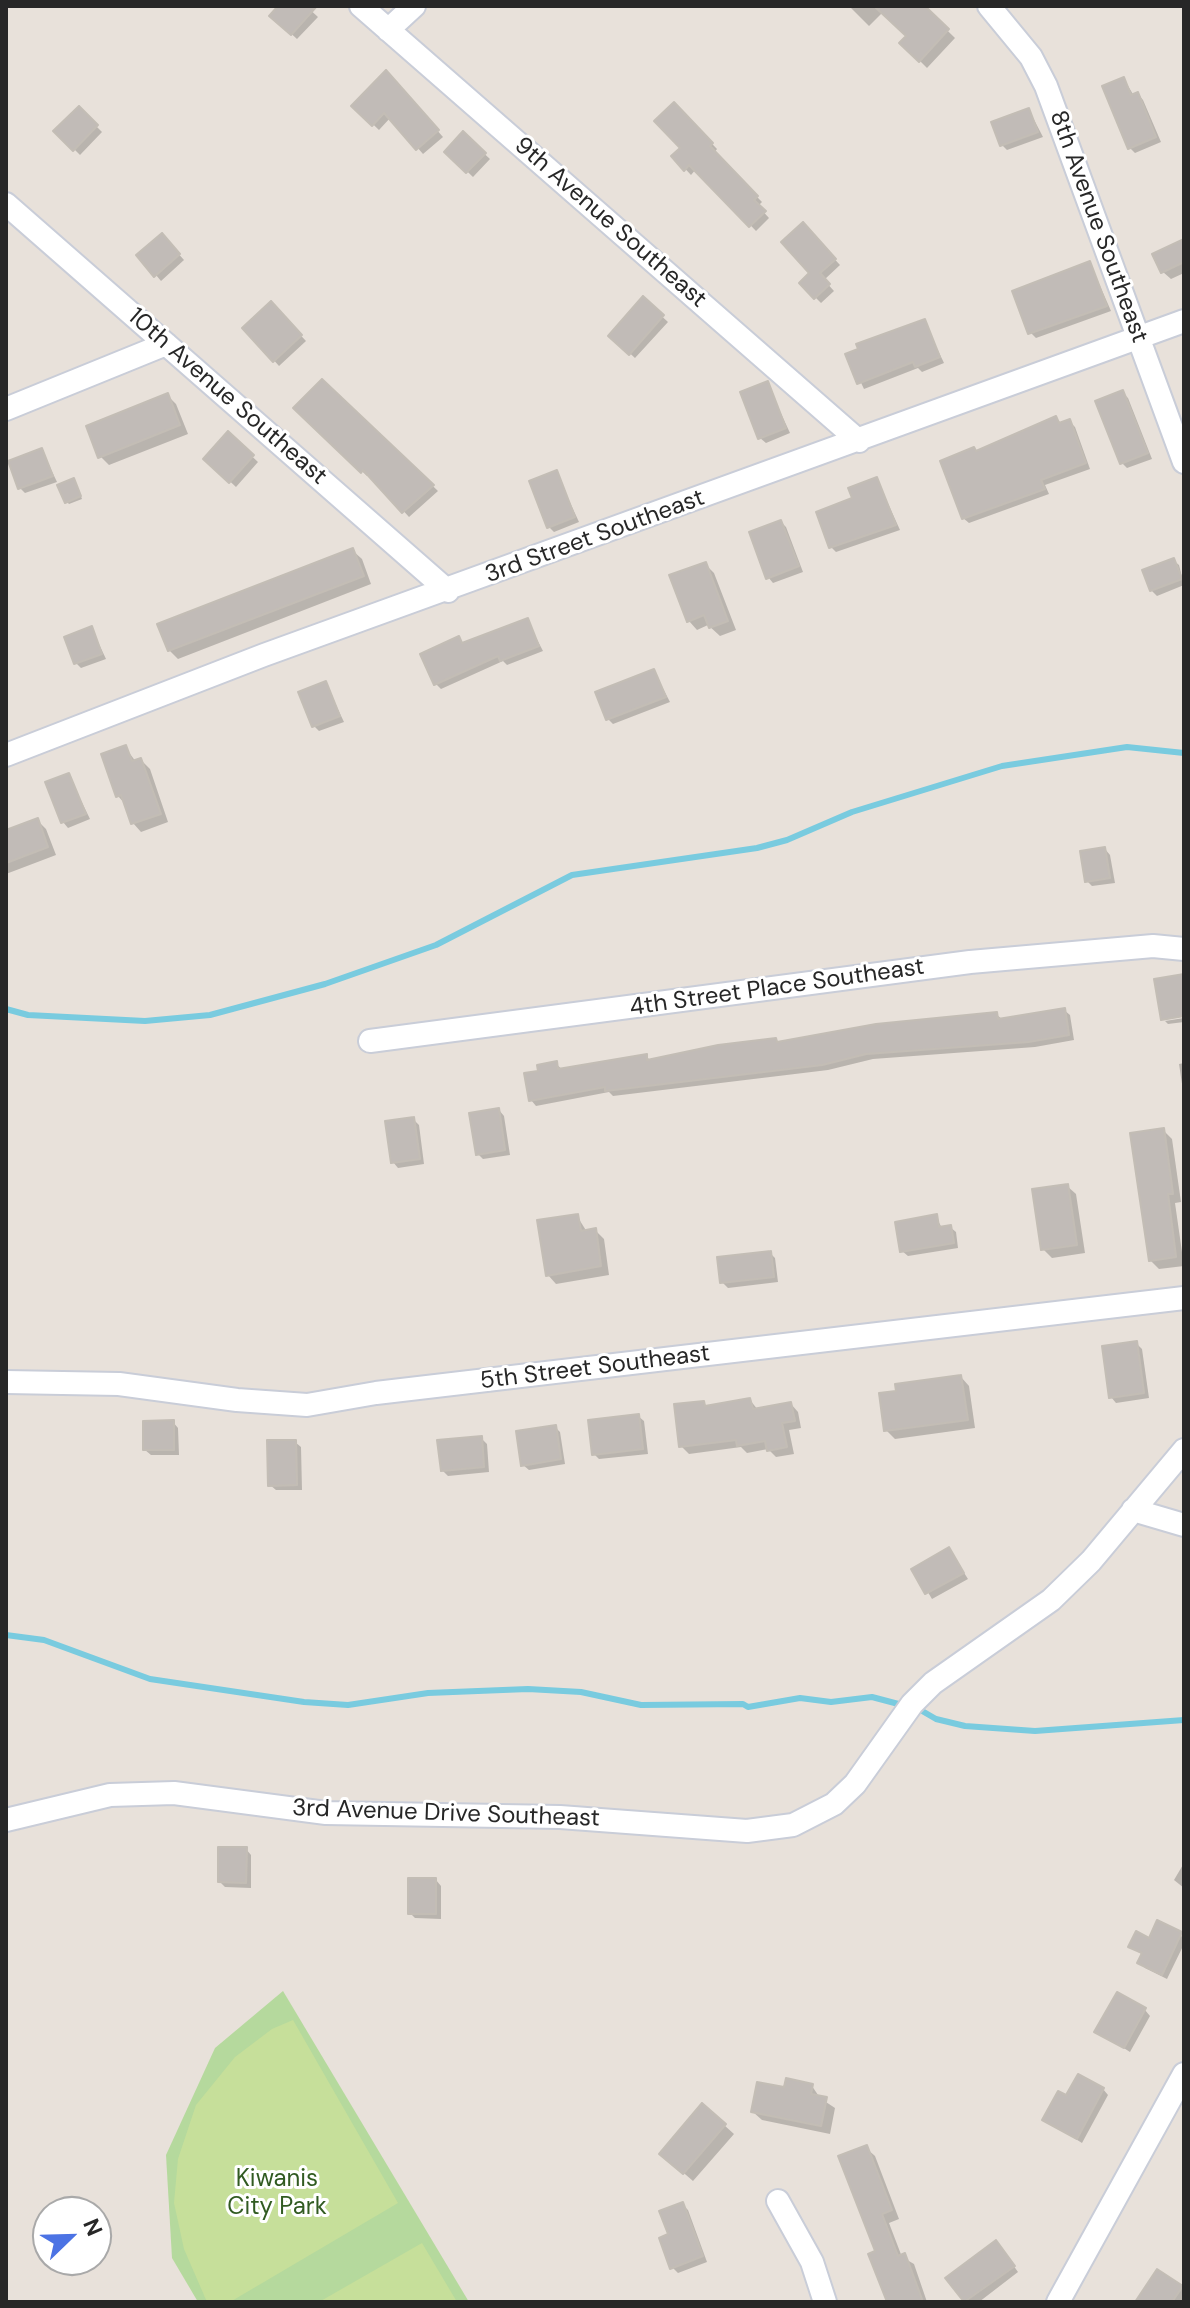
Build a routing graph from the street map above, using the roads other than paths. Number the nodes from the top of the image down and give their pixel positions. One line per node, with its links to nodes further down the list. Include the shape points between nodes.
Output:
1 (361, 6): 4 (street, 9th Avenue Southeast)
2 (414, 6): 4 (street)
3 (989, 6): 7 (street, 8th Avenue Southeast, via 1031,57 1046,86)
4 (388, 30): 10 (street, 9th Avenue Southeast)
5 (6, 204): 8 (street, 10th Avenue Southeast)
6 (1184, 321): 7 (street, 3rd Street Southeast)
7 (1139, 338): 10 (street, 3rd Street Southeast); 11 (street, 8th Avenue Southeast)
8 (166, 344): 9 (street); 12 (street, 10th Avenue Southeast)
9 (6, 409)
10 (859, 441): 12 (street, 3rd Street Southeast)
11 (1184, 462)
12 (448, 591): 13 (street, 3rd Street Southeast, via 264,655)
13 (6, 755)
14 (1184, 949): 15 (street, 4th Street Place Southeast, via 1153,946 970,962)
15 (370, 1041)
16 (1184, 1298): 17 (street, 5th Street Southeast, via 307,1405 119,1384)
17 (6, 1382)
18 (1184, 1450): 19 (street)
19 (1133, 1510): 20 (street); 21 (street, 3rd Avenue Drive Southeast, via 1051,1600 933,1683 834,1804 793,1825 747,1831 560,1817 326,1813 174,1793 110,1795)
20 (1184, 1525)
21 (6, 1820)
22 (1184, 2074): 25 (street)
23 (778, 2201): 24 (street, via 812,2262)
24 (825, 2302)
25 (1058, 2302)

